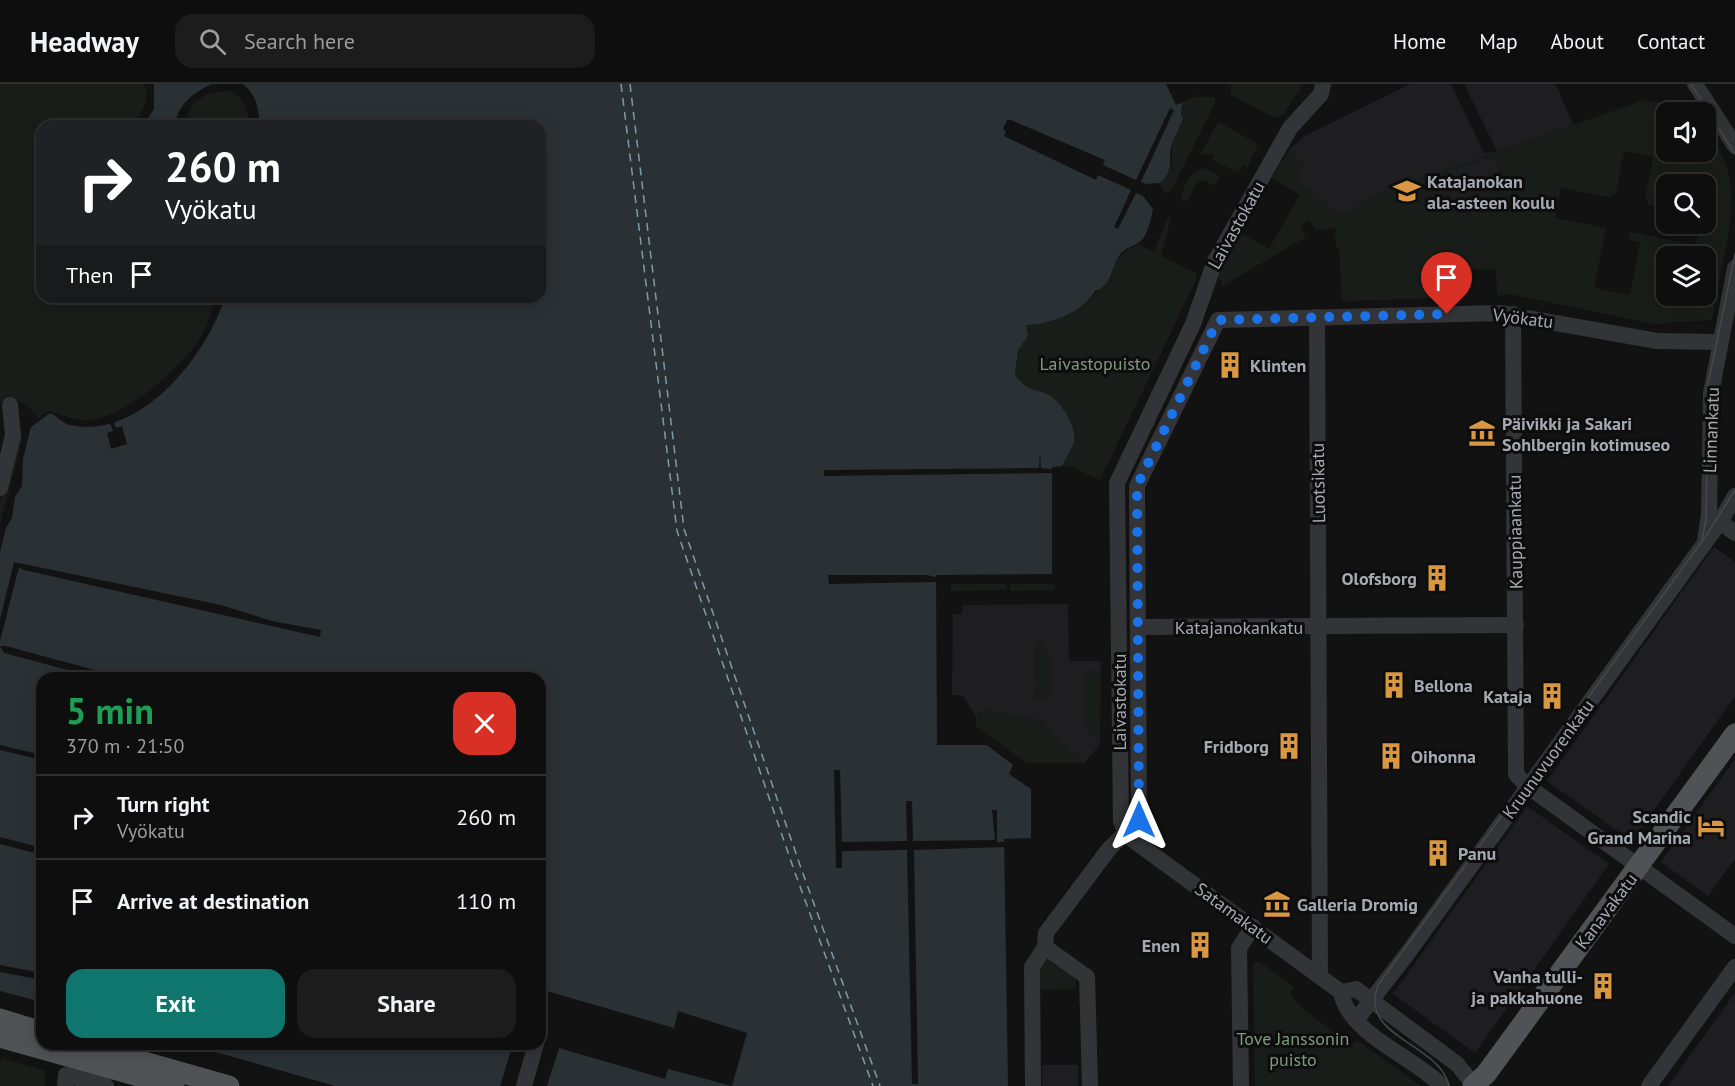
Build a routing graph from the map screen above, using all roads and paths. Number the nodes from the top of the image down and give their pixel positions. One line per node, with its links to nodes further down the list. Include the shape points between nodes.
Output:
1 (1323, 84): 20 (street, Laivastokatu, via 1322,94 1290,128 1215,261 1192,324 1117,483 1120,813)
2 (1695, 84): 3 (street)
3 (1735, 146)
4 (1735, 268): 9 (street)
5 (1514, 314): 6 (street, Vyökatu); 9 (street, Vyökatu, via 1657,340); 15 (street, Kauppiaankatu)
6 (1317, 317): 7 (street, Vyökatu); 17 (street, Luotsikatu)
7 (1218, 320): 16 (street, Laivastokatu, via 1137,486)
8 (1735, 320): 9 (street, Linnankatu)
9 (1719, 342): 13 (street, Linnankatu, via 1710,401)
10 (10, 405): 11 (street, via 13,435)
11 (0, 488)
12 (1735, 496): 13 (street, Kruunuvuorenkatu)
13 (1714, 518): 14 (street); 19 (street, Kruunuvuorenkatu, via 1704,544)
14 (1735, 533)
15 (1516, 625): 17 (street, Katajanokankatu); 19 (street, Kauppiaankatu, via 1515,764 1518,779)
16 (1138, 627): 17 (street, Katajanokankatu); 20 (street, Laivastokatu, via 1139,820)
17 (1320, 627): 26 (street, Luotsikatu)
18 (1735, 734): 21 (main road, Kanavakatu)
19 (1528, 787): 21 (street); 28 (street, Kruunuvuorenkatu)
20 (1126, 835): 22 (street, Satamakatu); 24 (street, via 1109,849 1046,933)
21 (1639, 867): 23 (street); 46 (main road, Kanavakatu)
22 (1254, 927): 26 (street, Satamakatu); 44 (street, via 1239,948)
23 (1735, 936)
24 (1045, 947): 42 (street, via 1032,967); 43 (street, via 1087,977)
25 (1735, 967): 47 (street)
26 (1320, 976): 27 (street, Satamakatu)
27 (1341, 992): 28 (street, Satamakatu, via 1356,989); 29 (street, Satamakatu, via 1343,1005)
28 (1371, 1000): 29 (street, Kruunuvuorenkatu); 46 (street, Satamakatu, via 1456,1064)
29 (1357, 1019): 45 (street, Satamakatu)
30 (0, 1020): 31 (main road)
31 (36, 1030)
32 (5, 1038): 33 (main road)
33 (36, 1047)
34 (47, 1050): 39 (main road)
35 (102, 1050): 40 (main road)
36 (534, 1050): 41 (street)
37 (66, 1080): 38 (street)
38 (106, 1086)
39 (174, 1086)
40 (230, 1086)
41 (524, 1086)
42 (1033, 1086)
43 (1090, 1086)
44 (1241, 1086)
45 (1442, 1086)
46 (1474, 1086)
47 (1649, 1086)

